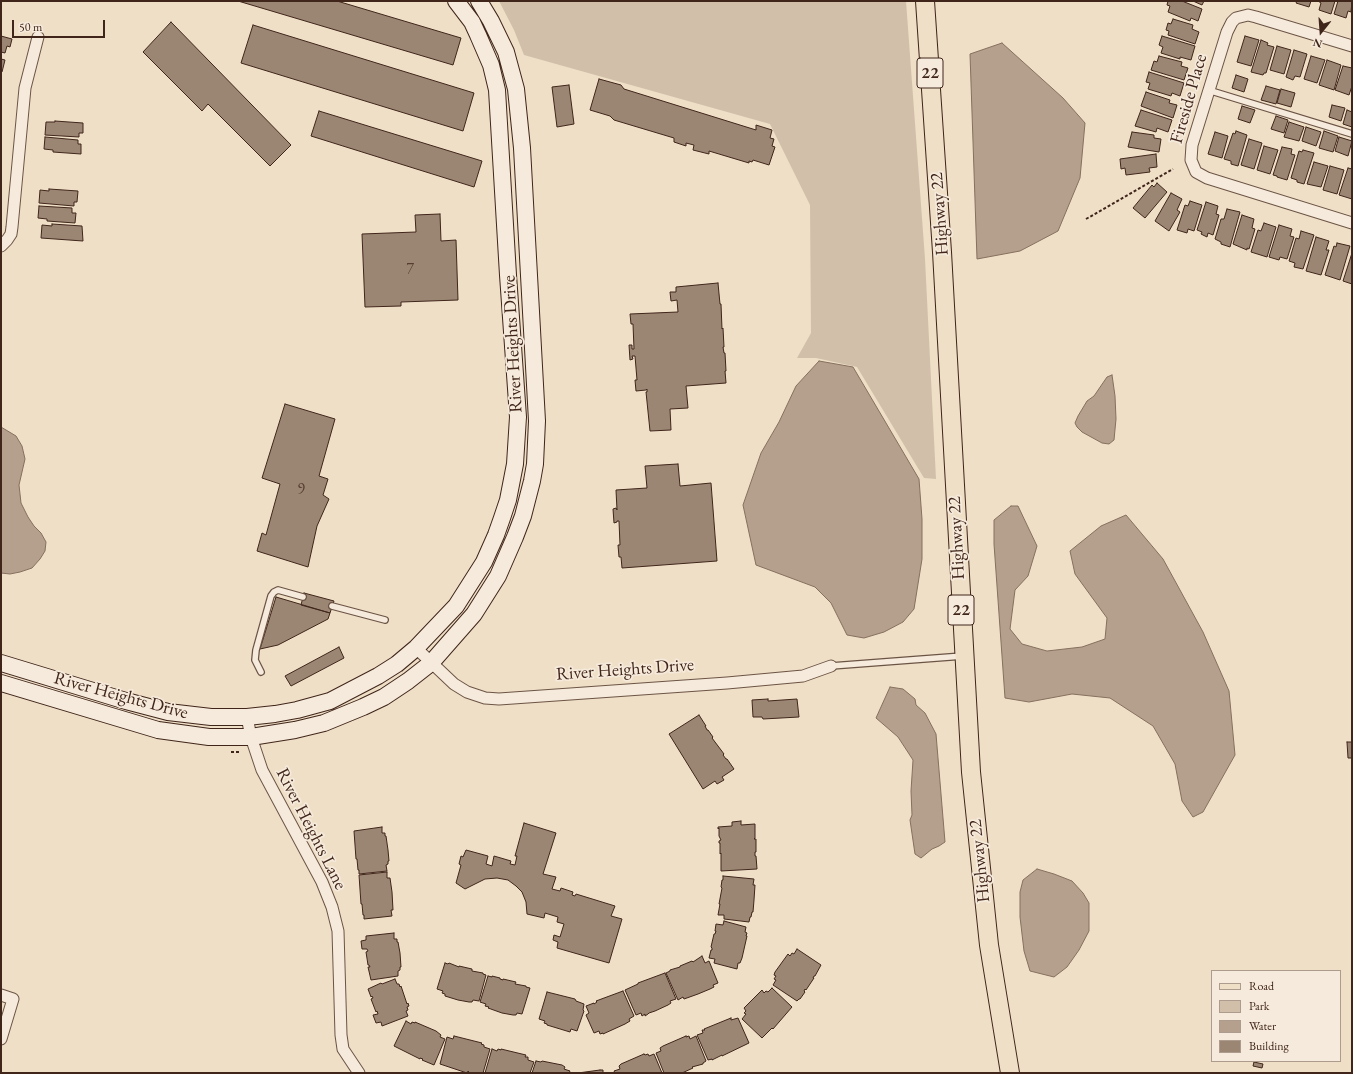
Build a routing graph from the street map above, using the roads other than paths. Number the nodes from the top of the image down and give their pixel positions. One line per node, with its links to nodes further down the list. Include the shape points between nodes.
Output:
1 (456, 1): 7 (street, River Heights Drive, via 472,22)
2 (479, 1): 6 (street, River Heights Drive, via 506,52)
3 (925, 1): 22 (main road, Highway 22 / 22, via 943,259)
4 (38, 38): 13 (street, via 25,88 11,234)
5 (1352, 46): 8 (street, Fireside Place, via 1256,17 1242,16 1232,22 1227,32)
6 (512, 72): 7 (street); 10 (street, River Heights Drive)
7 (495, 79): 11 (street, River Heights Drive)
8 (1208, 90): 9 (lane); 12 (street, Fireside Place, via 1191,153 1196,172 1207,178)
9 (1352, 134)
10 (522, 148): 11 (street); 14 (street, River Heights Drive)
11 (501, 151): 15 (street, River Heights Drive)
12 (1352, 223)
13 (1, 246)
14 (529, 272): 15 (street); 17 (street, River Heights Drive, via 537,421)
15 (508, 275): 16 (street, River Heights Drive, via 518,417)
16 (515, 464): 17 (street); 21 (street, River Heights Drive, via 508,500 484,562 456,606)
17 (535, 464): 24 (street, River Heights Drive, via 523,516 498,576 474,614)
18 (303, 597): 26 (lane, via 278,590 271,596 256,650 255,660)
19 (332, 606): 20 (lane)
20 (385, 620)
21 (416, 648): 24 (street, River Heights Drive); 28 (street, River Heights Drive, via 378,676 330,701 297,710)
22 (963, 656): 25 (lane); 33 (main road, Highway 22 / 22, via 983,899)
23 (1, 663): 28 (street, River Heights Drive, via 168,712 211,717)
24 (431, 663): 25 (street, River Heights Drive, via 466,692 485,698 803,676); 29 (street, River Heights Drive, via 384,697 345,715 295,730)
25 (831, 666)
26 (262, 672)
27 (1, 683): 29 (street, River Heights Drive, via 158,730 210,737)
28 (247, 717): 29 (street, River Heights Lane)
29 (252, 737): 32 (street, River Heights Lane, via 262,770 322,882 332,907 338,931 343,1049)
30 (1, 996): 31 (street, via 13,999)
31 (1, 1039)
32 (359, 1073)
33 (1010, 1073)

